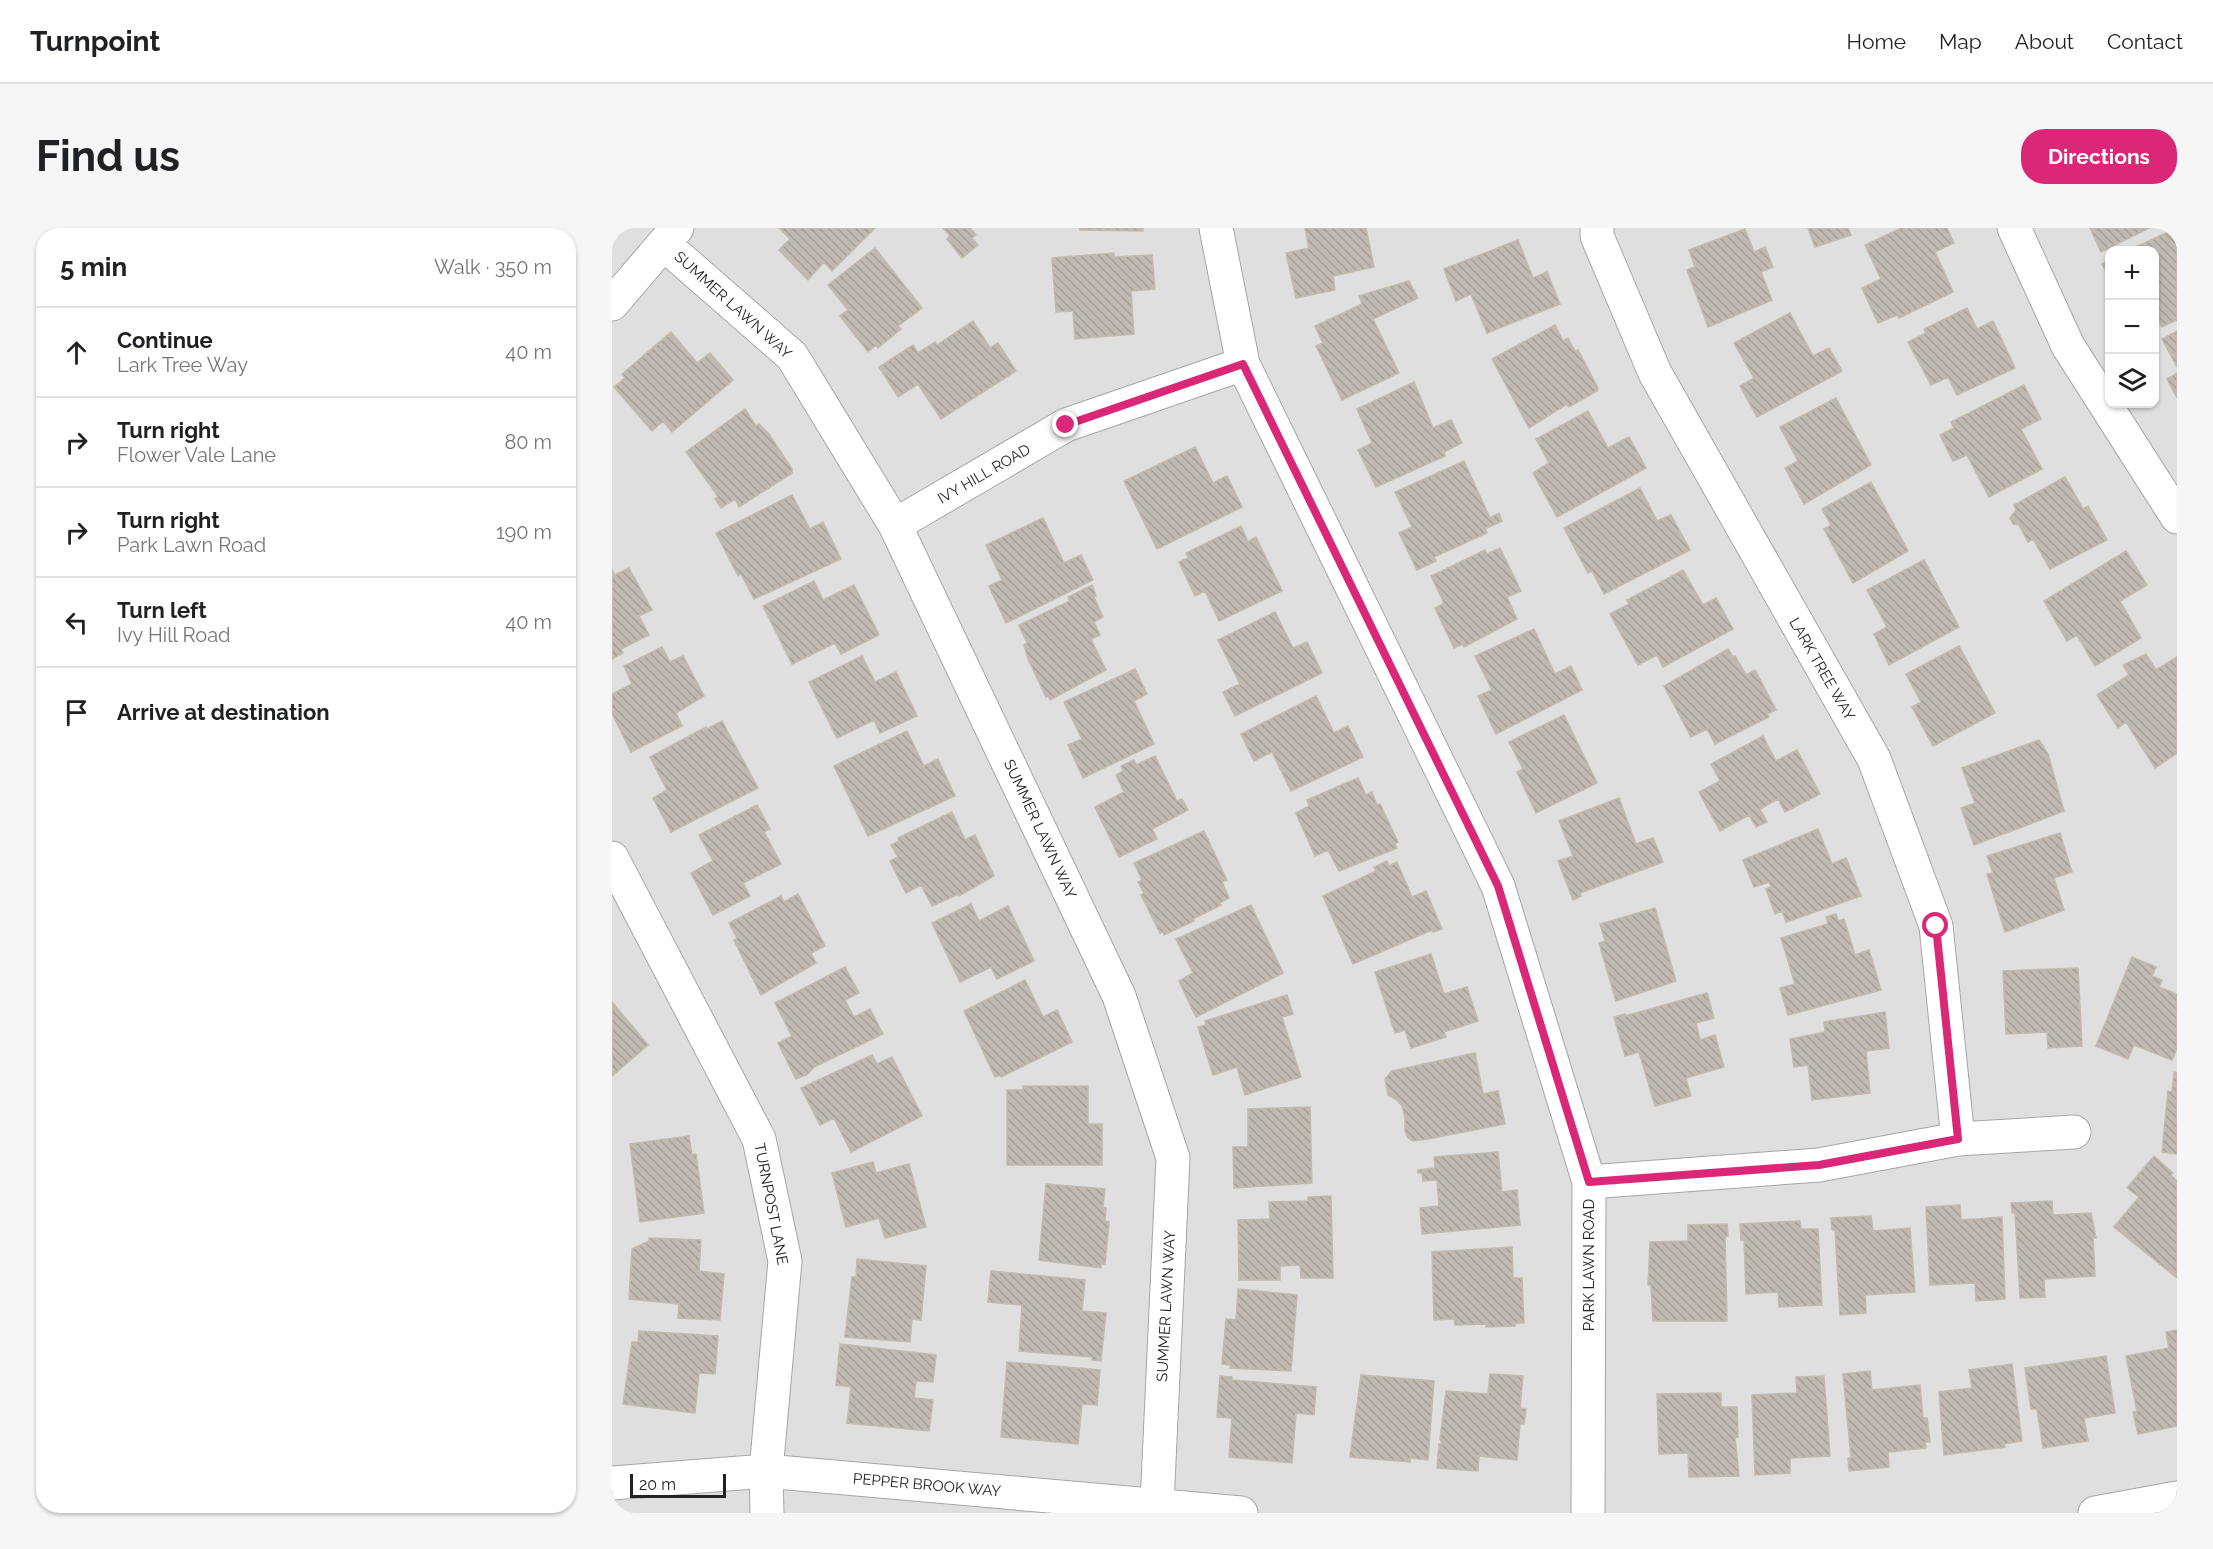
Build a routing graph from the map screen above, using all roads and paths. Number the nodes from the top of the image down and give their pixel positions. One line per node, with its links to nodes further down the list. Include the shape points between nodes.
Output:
1 (1216, 228): 6 (street, PARK LAWN ROAD)
2 (1597, 228): 12 (street, LARK TREE WAY, via 1655,374 1874,759 1936,926)
3 (2014, 228): 7 (street, via 2068,346)
4 (671, 236): 5 (street); 8 (street, SUMMER LAWN WAY, via 792,356)
5 (612, 304)
6 (1243, 364): 8 (street, IVY HILL ROAD, via 1066,425); 13 (street, PARK LAWN ROAD, via 1498,886)
7 (2177, 518)
8 (895, 525): 17 (street, SUMMER LAWN WAY, via 1119,996 1173,1158)
9 (612, 858): 10 (street, TURNPOST LANE)
10 (624, 909): 14 (street, TURNPOST LANE, via 759,1139 785,1261)
11 (2074, 1132): 12 (street)
12 (1958, 1139): 13 (street, via 1819,1165)
13 (1589, 1182): 20 (street, PARK LAWN ROAD)
14 (765, 1471): 15 (street, PEPPER BROOK WAY); 17 (street, PEPPER BROOK WAY); 18 (street, TURNPOST LANE)
15 (612, 1483)
16 (2177, 1498): 21 (street)
17 (1177, 1509): 19 (street, PEPPER BROOK WAY)
18 (767, 1513)
19 (1241, 1513)
20 (1588, 1513)
21 (2095, 1513)

